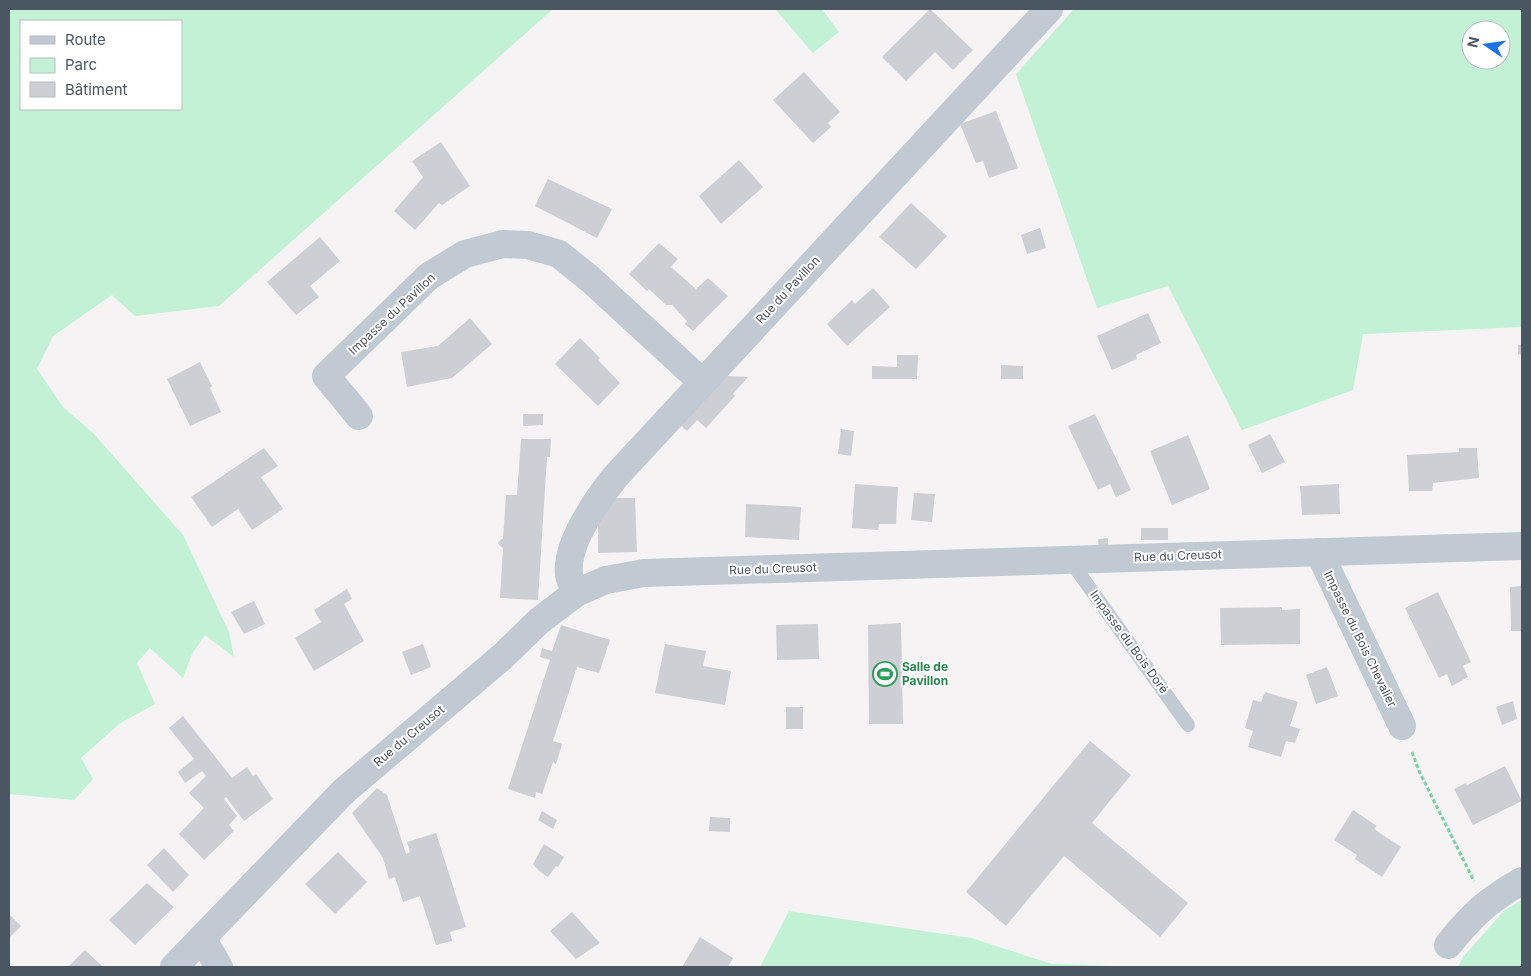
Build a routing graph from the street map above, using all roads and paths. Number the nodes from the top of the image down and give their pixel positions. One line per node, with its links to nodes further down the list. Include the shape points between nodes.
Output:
1 (1049, 9): 2 (street, Rue du Pavillon)
2 (702, 382): 3 (street, Impasse du Pavillon, via 559,254 528,245 503,244 465,254 429,276 326,376); 7 (street, Rue du Pavillon, via 597,500 572,553 569,574)
3 (358, 416)
4 (1522, 546): 5 (street, Rue du Creusot)
5 (1319, 552): 6 (street, Rue du Creusot); 9 (street, Impasse du Bois Chevalier)
6 (1069, 560): 7 (street, Rue du Creusot, via 644,573 606,580); 8 (lane, Impasse du Bois Doré)
7 (576, 593): 12 (street, Rue du Creusot, via 539,621 502,657 344,791)
8 (1188, 725)
9 (1402, 726): 11 (path, via 1419,771)
10 (1522, 881): 11 (street)
11 (1485, 904): 13 (street)
12 (202, 938): 14 (street, Rue du Creusot); 15 (street)
13 (1448, 945)
14 (174, 967)
15 (219, 967)

